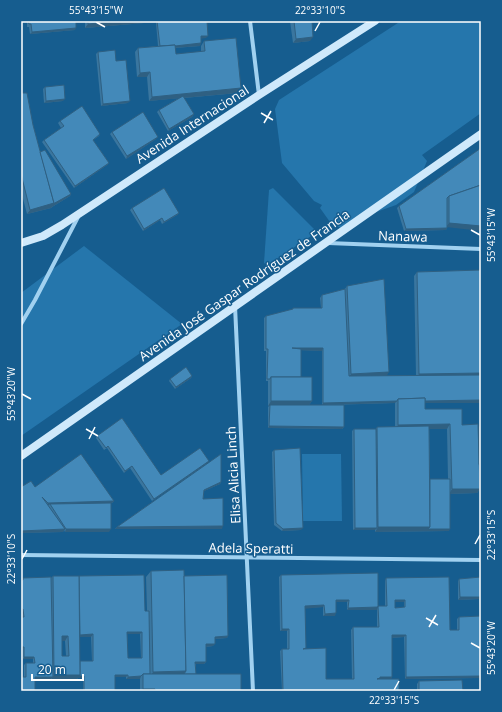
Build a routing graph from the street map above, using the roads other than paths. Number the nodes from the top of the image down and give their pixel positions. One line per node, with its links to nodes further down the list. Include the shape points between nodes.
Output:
1 (250, 21): 3 (street)
2 (375, 21): 3 (main road, Avenida Internacional)
3 (259, 95): 5 (main road, Avenida Internacional)
4 (481, 134): 7 (main road, Avenida José Gaspar Rodríguez de Francia)
5 (81, 213): 6 (main road, Avenida Internacional, via 43,236); 10 (street)
6 (21, 243)
7 (325, 243): 8 (street, Nanawa); 9 (main road, Avenida José Gaspar Rodríguez de Francia)
8 (481, 249)
9 (235, 306): 11 (main road, Avenida José Gaspar Rodríguez de Francia); 13 (street, Elisa Alicia Linch)
10 (21, 324)
11 (21, 456)
12 (21, 555): 13 (street, Adela Speratti)
13 (247, 558): 14 (street, Adela Speratti); 15 (street, Elisa Alicia Linch)
14 (481, 560)
15 (253, 691)

